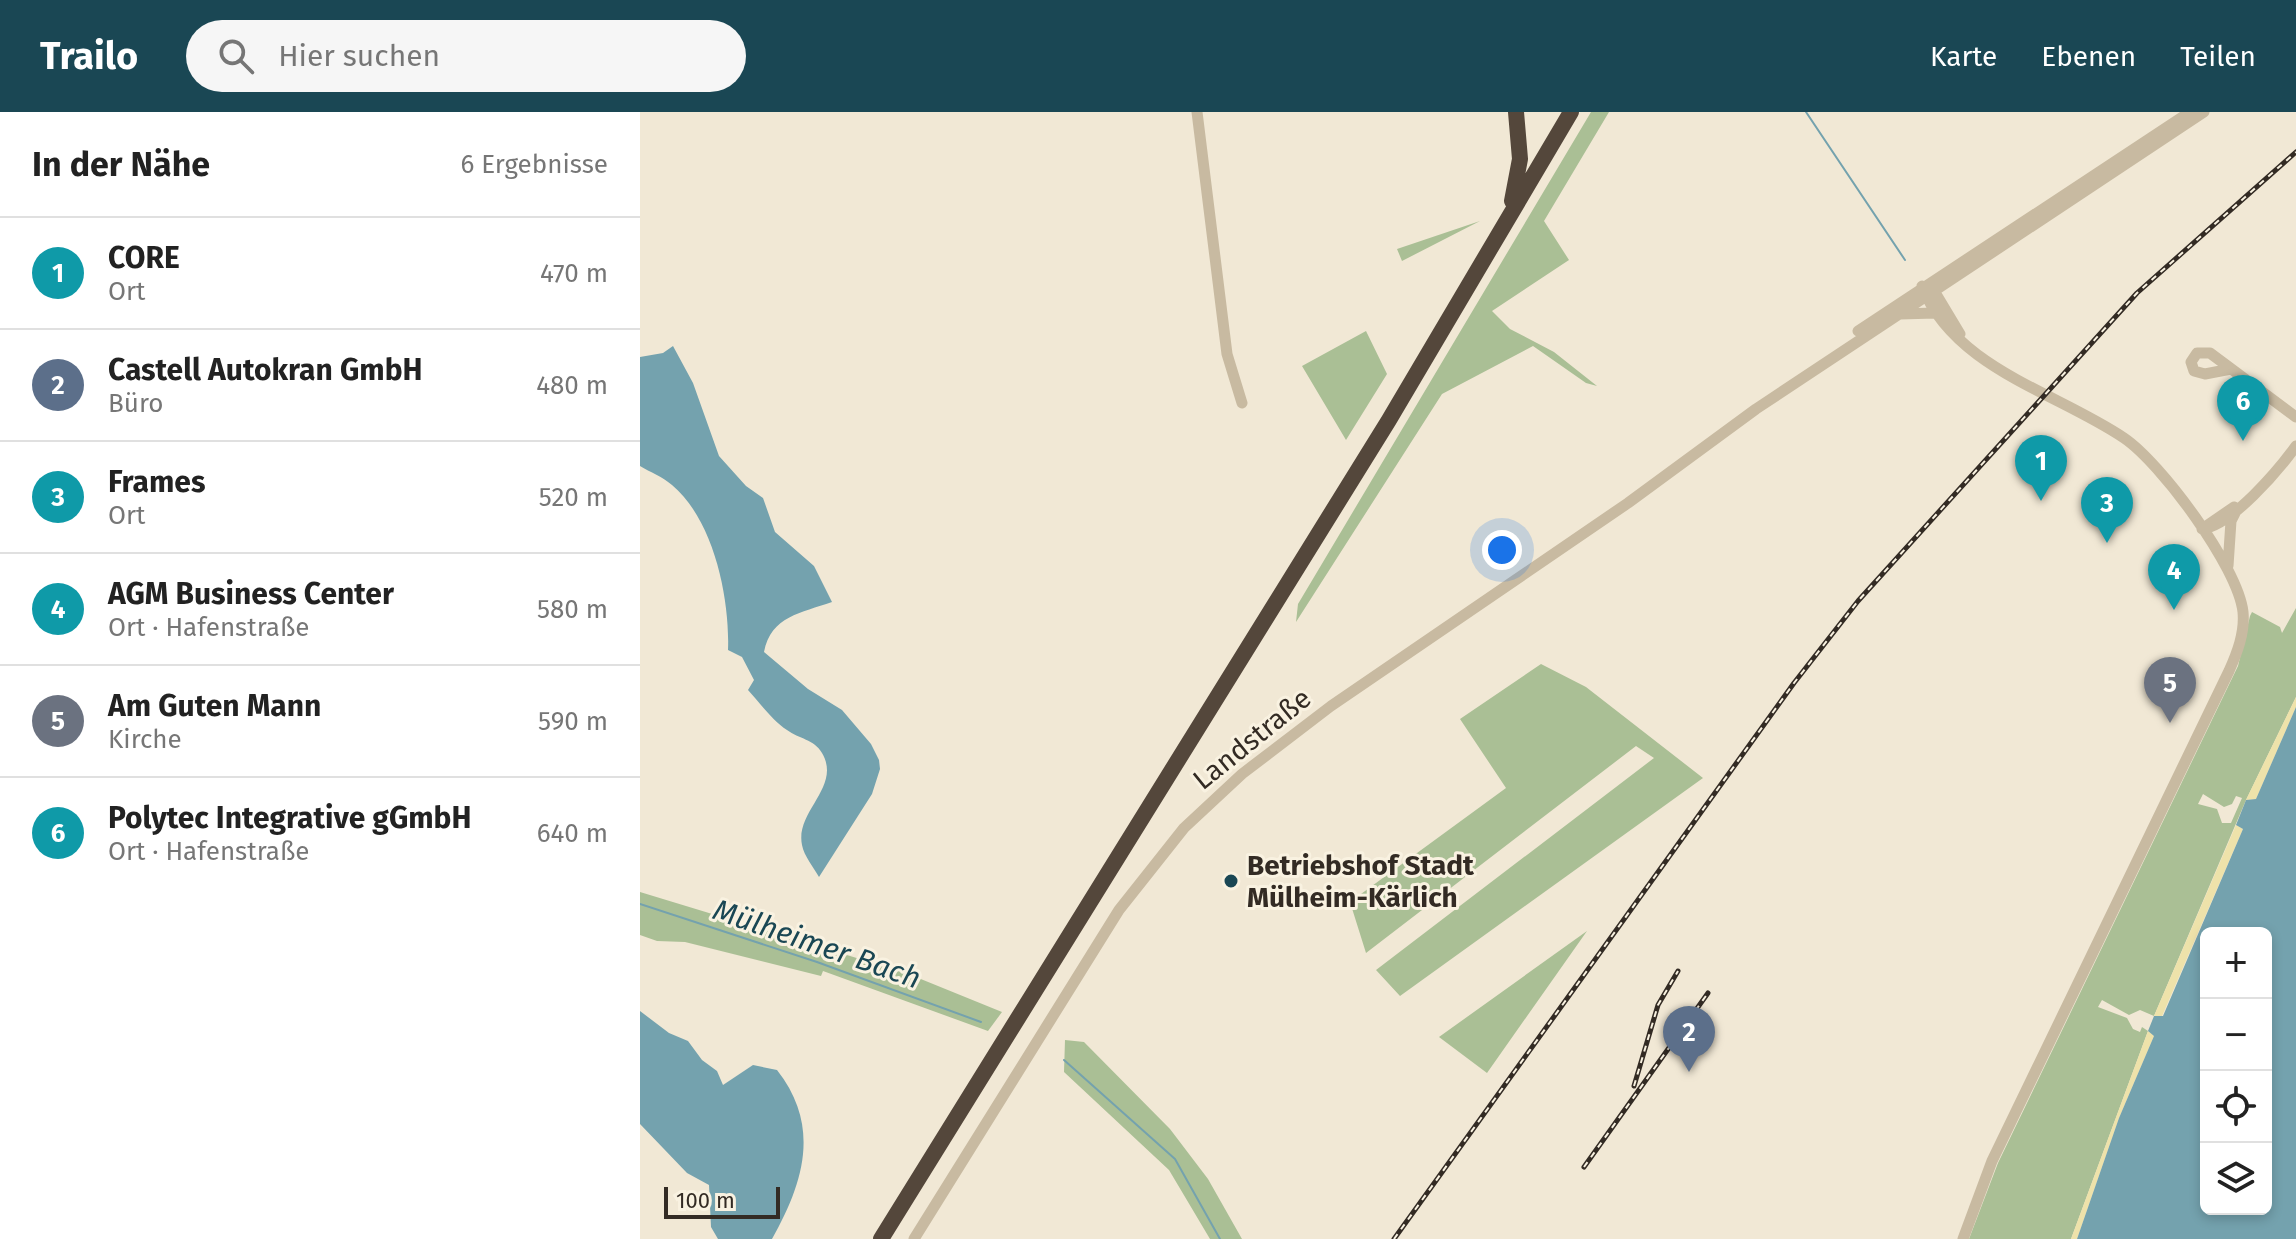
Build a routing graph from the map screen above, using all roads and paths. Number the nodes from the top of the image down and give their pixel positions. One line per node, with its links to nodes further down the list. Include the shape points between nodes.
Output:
1 (1197, 112): 13 (street, via 1225,342)
2 (1516, 112): 7 (highway, via 1519,170)
3 (1571, 112): 7 (highway)
4 (1583, 112): 21 (highway, via 1405,415)
5 (2190, 112): 8 (street)
6 (2204, 112): 8 (street)
7 (1502, 232): 20 (highway)
8 (1927, 288): 9 (street); 10 (street); 11 (street); 14 (street, via 1806,368)
9 (1935, 313): 10 (street); 11 (street)
10 (1894, 316): 14 (street)
11 (1964, 342): 18 (street, via 1997,368 2128,440)
12 (2231, 369): 15 (street)
13 (1242, 403)
14 (1756, 409): 22 (street, Landstraße, via 1312,720 1193,819 1102,935)
15 (2296, 417)
16 (2296, 446): 17 (street)
17 (2238, 508): 18 (street, via 2217,515); 19 (street, via 2231,521)
18 (2202, 529): 19 (street)
19 (2228, 567): 23 (street, via 2243,610 2238,651 1992,1161)
20 (881, 1239)
21 (894, 1239)
22 (914, 1239)
23 (1963, 1239)

